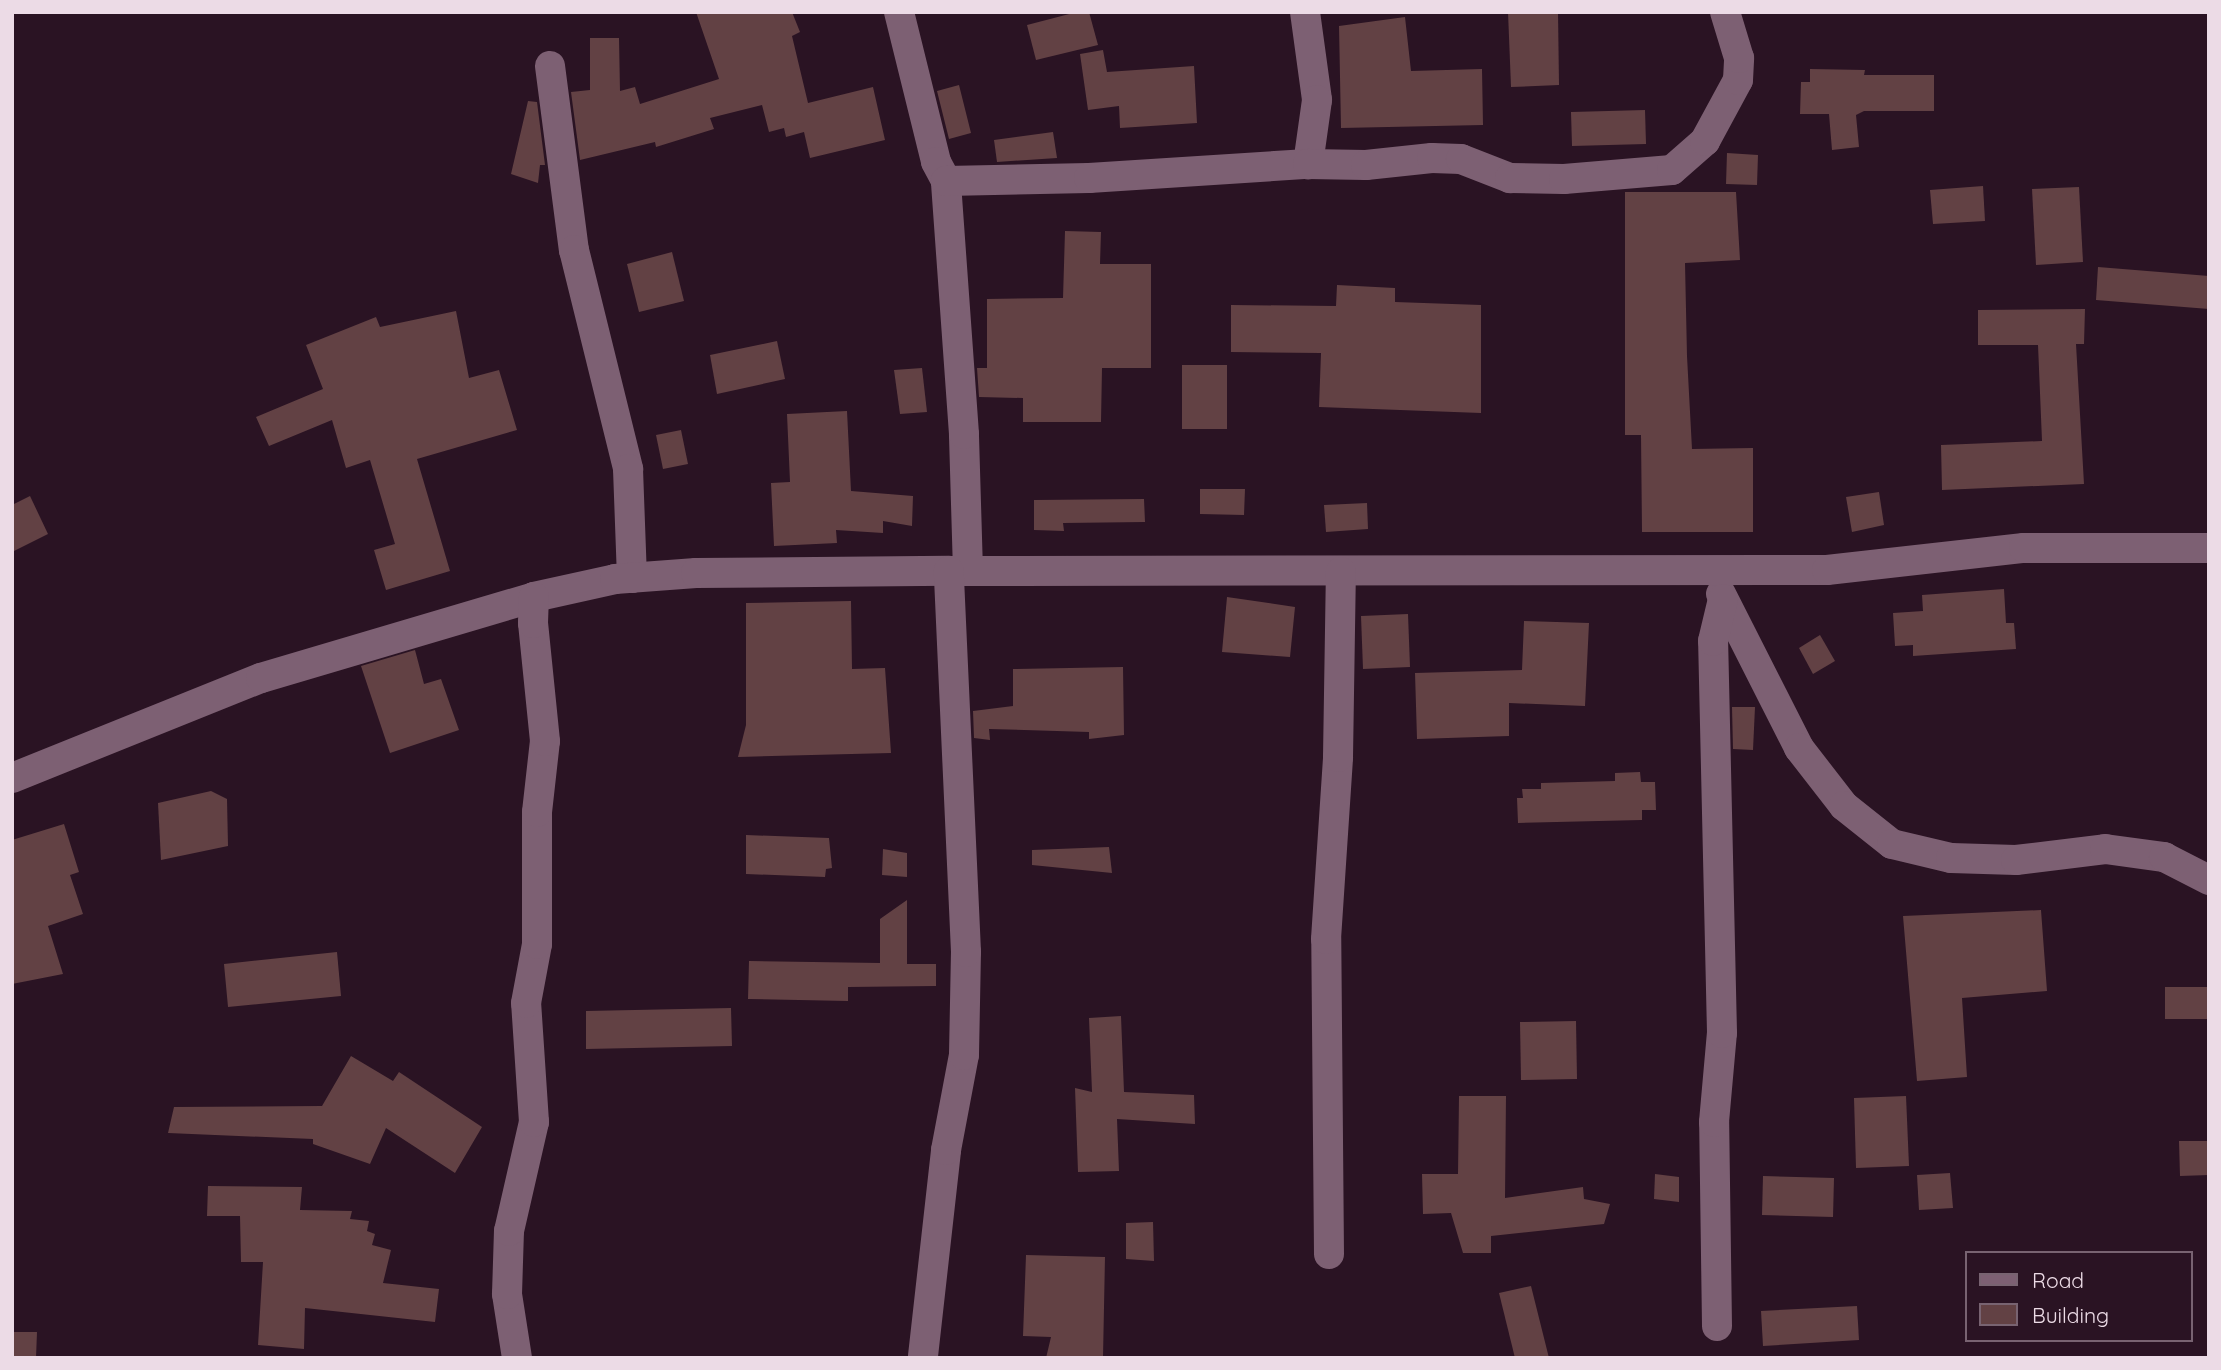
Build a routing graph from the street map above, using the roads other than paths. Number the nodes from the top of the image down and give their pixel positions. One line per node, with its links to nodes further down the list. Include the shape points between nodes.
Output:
1 (899, 12): 6 (street, via 936,162)
2 (1305, 12): 5 (street, via 1317,100)
3 (1725, 12): 5 (street, via 1739,58 1738,80 1705,141 1672,170 1537,179 1510,178 1451,159 1366,166)
4 (550, 66): 11 (street, via 574,250 628,469)
5 (1308, 164): 6 (street, via 1089,178)
6 (946, 181): 8 (street, via 964,434)
7 (2209, 548): 9 (street, via 2024,548 1826,570)
8 (958, 571): 10 (street); 11 (street); 18 (street, via 964,1055 946,1150)
9 (1712, 571): 10 (street); 13 (street)
10 (1341, 572): 16 (street, via 1338,757 1326,939)
11 (632, 578): 12 (street)
12 (534, 597): 14 (street, via 261,678); 19 (street, via 545,741 537,812 537,944 526,1003 534,1122 509,1231 507,1294)
13 (1723, 599): 15 (street, via 1799,748 1844,806 1892,844 1951,858 2016,860 2105,849 2164,857); 17 (street, via 1713,641 1722,1033 1714,1122)
14 (12, 778)
15 (2209, 880)
16 (1329, 1254)
17 (1717, 1326)
18 (923, 1356)
19 (517, 1358)

